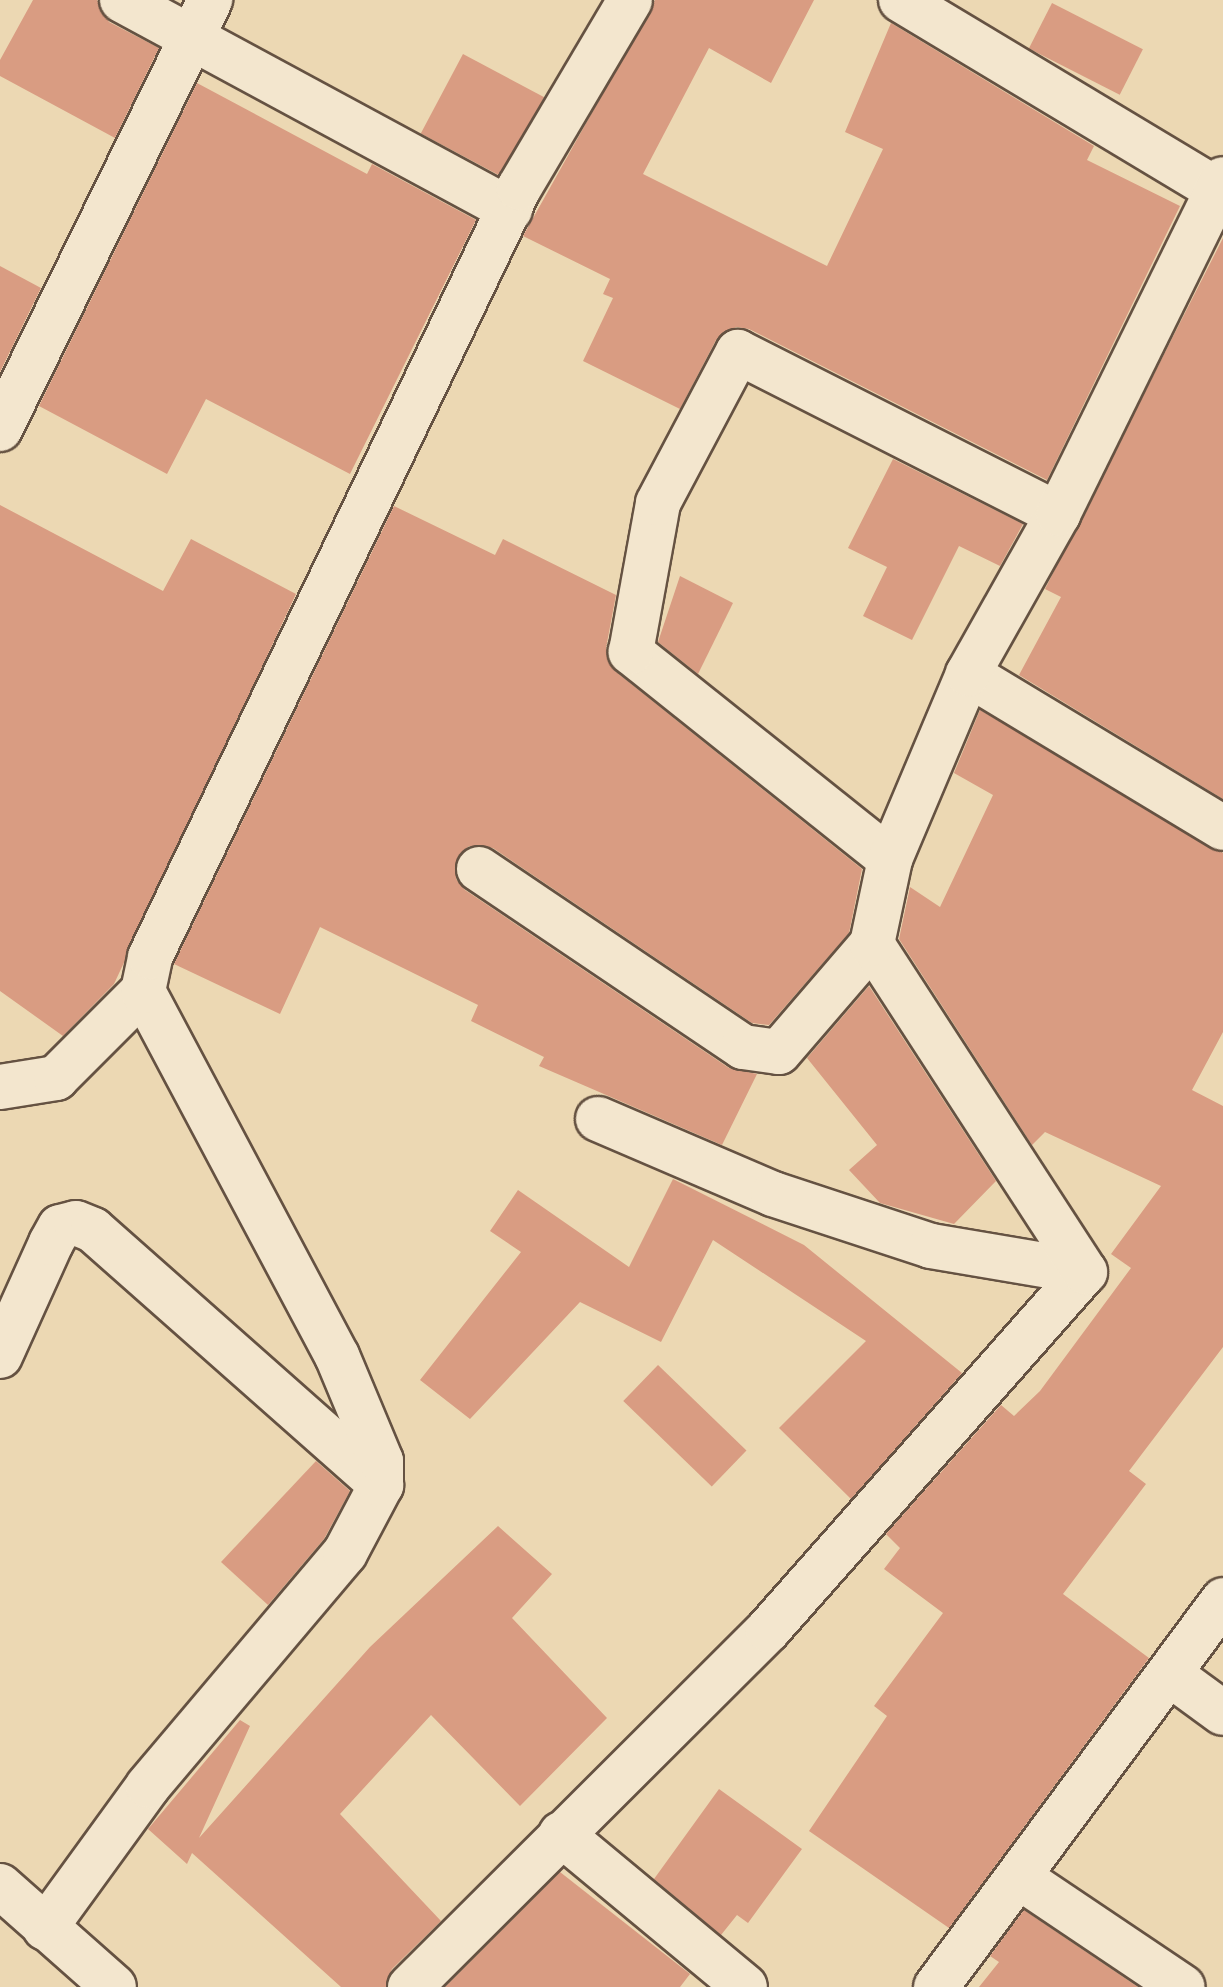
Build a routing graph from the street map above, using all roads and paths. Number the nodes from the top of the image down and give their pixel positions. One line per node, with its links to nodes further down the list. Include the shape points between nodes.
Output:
1 (122, 0): 5 (street)
2 (210, 0): 5 (street)
3 (630, 0): 7 (street)
4 (901, 0): 6 (street)
5 (187, 41): 7 (street); 8 (street)
6 (1219, 184): 9 (street)
7 (510, 210): 15 (street, via 150,957)
8 (0, 429)
9 (1058, 514): 10 (street); 12 (street, via 738,352 658,503 631,652)
10 (968, 674): 11 (street); 12 (street)
11 (1223, 828)
12 (890, 859): 14 (street)
13 (479, 869): 14 (street, via 743,1047 779,1052)
14 (872, 944): 18 (street)
15 (143, 991): 16 (street, via 56,1078); 20 (street, via 337,1356 381,1461)
16 (0, 1087)
17 (598, 1119): 18 (street, via 773,1194 931,1246)
18 (1085, 1272): 24 (street, via 768,1630)
19 (0, 1356): 20 (street, via 60,1227 76,1223 93,1230)
20 (381, 1485): 27 (street, via 345,1553 148,1786)
21 (1223, 1600): 22 (street)
22 (1171, 1675): 23 (street); 25 (street)
23 (1223, 1713)
24 (561, 1834): 29 (street); 30 (street)
25 (1019, 1877): 31 (street); 32 (street)
26 (0, 1886): 27 (street)
27 (45, 1928): 28 (street)
28 (114, 1987)
29 (410, 1987)
30 (745, 1987)
31 (936, 1987)
32 (1183, 1987)

